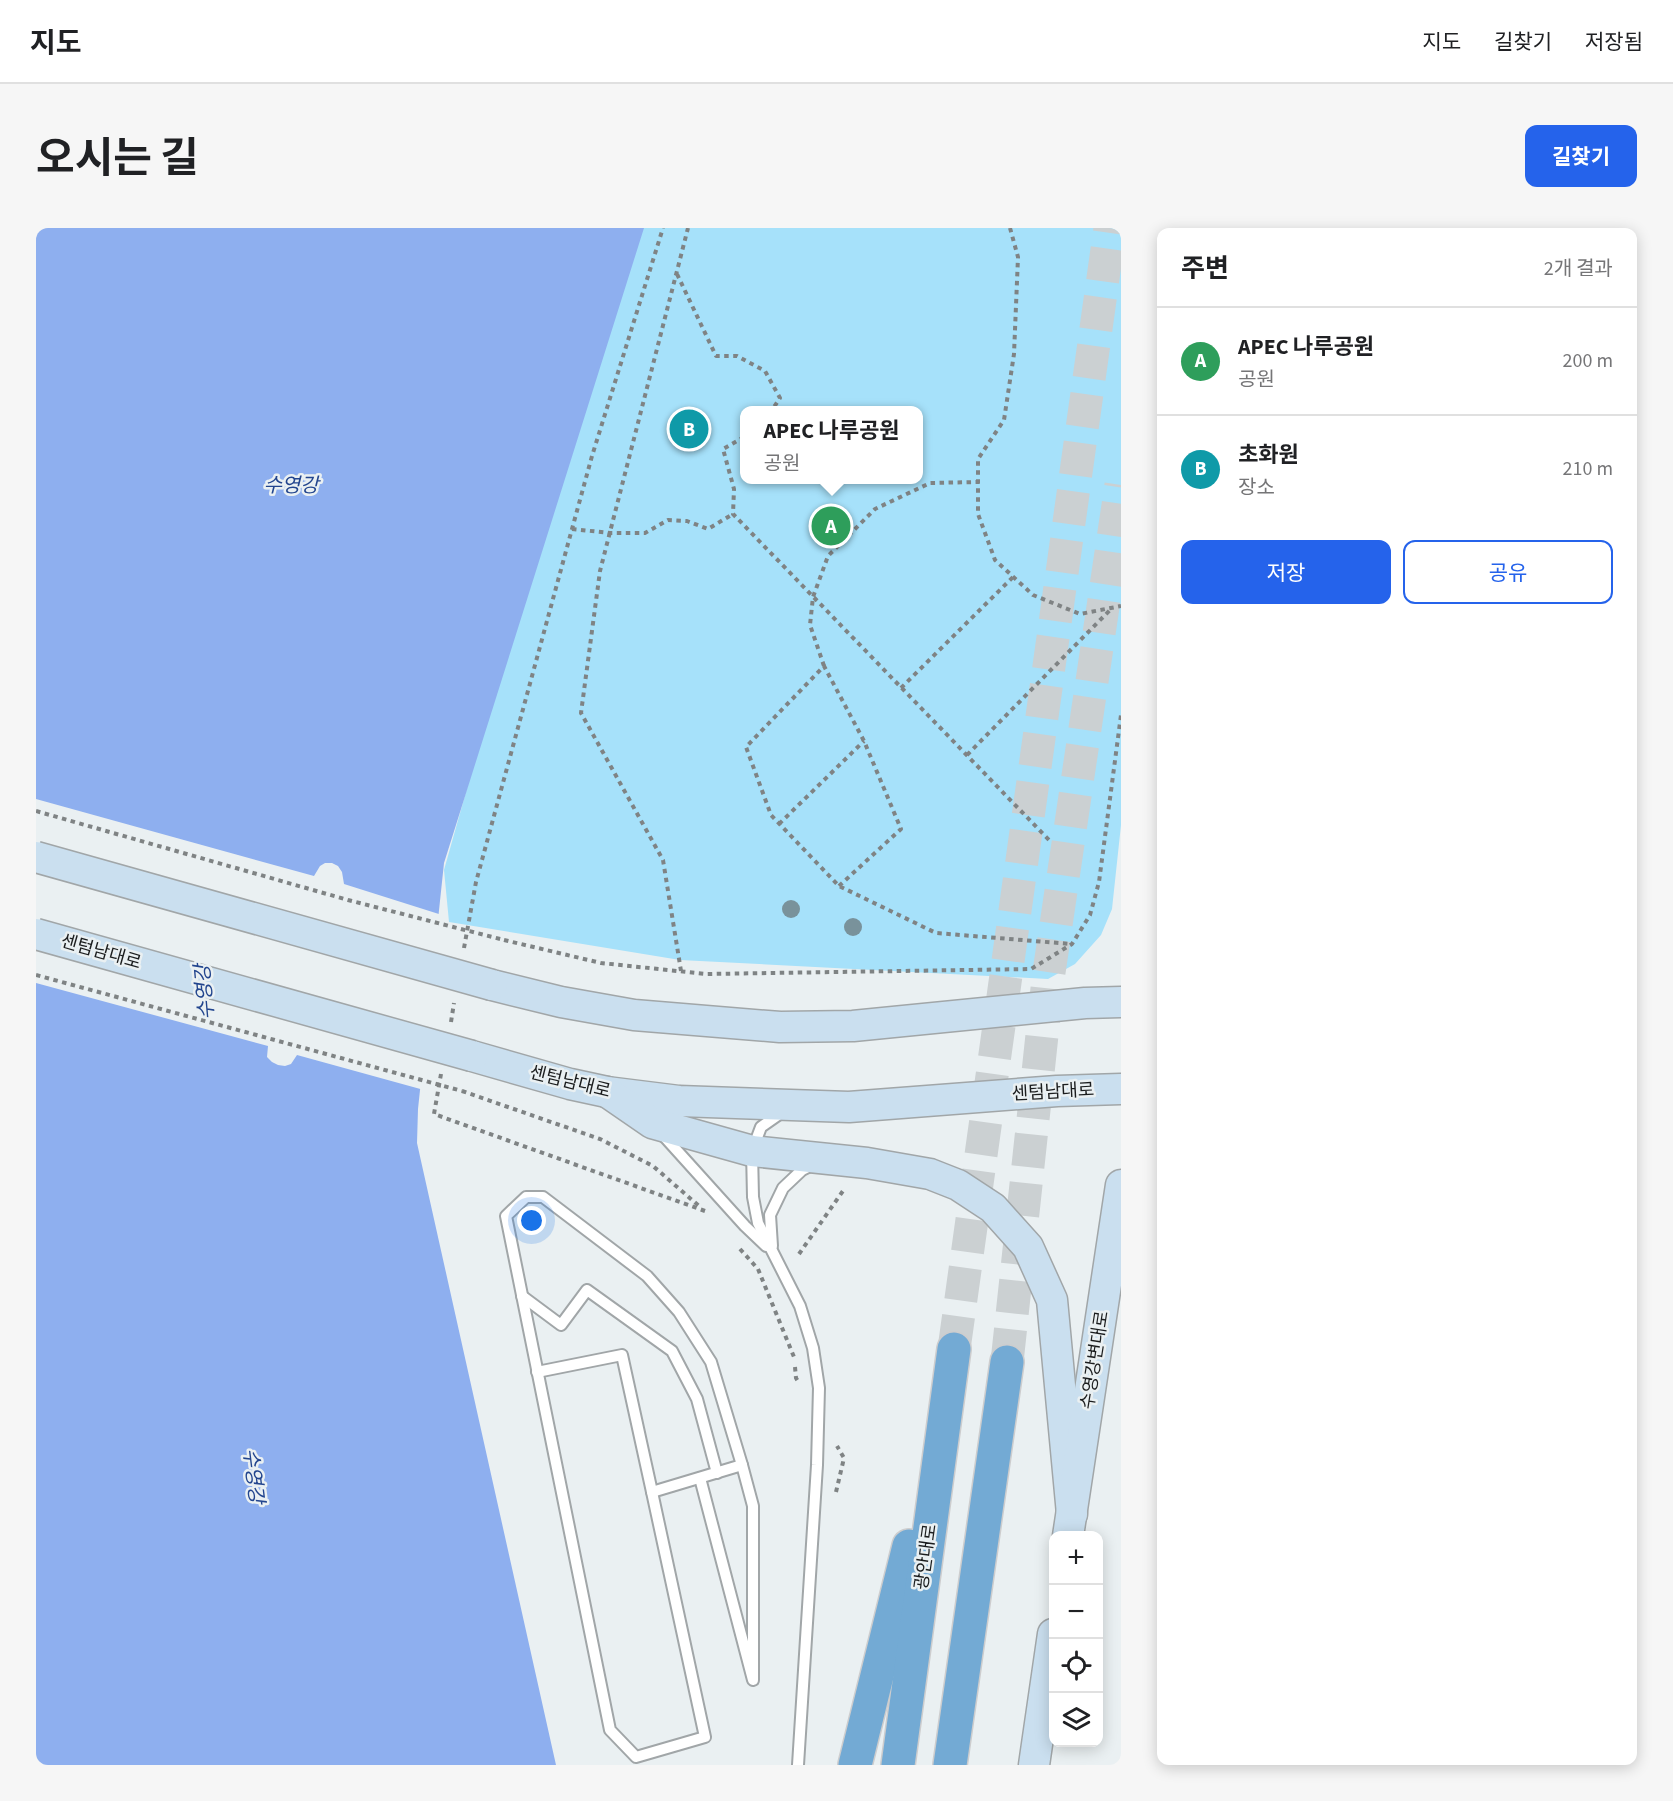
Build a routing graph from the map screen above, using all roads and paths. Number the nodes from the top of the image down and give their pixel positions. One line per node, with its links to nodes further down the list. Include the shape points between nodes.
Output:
1 (688, 228): 3 (path)
2 (1010, 228): 6 (path, via 1018,257 1014,354 1004,420 978,459)
3 (677, 273): 4 (path, via 716,356 737,356 765,371 780,398); 9 (path)
4 (775, 406)
5 (740, 439): 7 (path, via 723,449 734,489)
6 (978, 482): 10 (path, via 978,514 995,560); 11 (path, via 930,483 875,509 828,556)
7 (733, 514): 9 (path, via 708,529 687,520 668,520 645,532); 11 (path)
8 (572, 529): 9 (path)
9 (610, 533): 26 (path, via 600,571 581,713 663,860)
10 (1013, 577): 13 (path, via 1033,595 1080,614); 15 (path)
11 (813, 597): 14 (path, via 810,625); 15 (path)
12 (1121, 606): 13 (path)
13 (1111, 608): 18 (path)
14 (824, 666): 17 (path); 20 (path, via 746,747 771,815)
15 (902, 688): 18 (path)
16 (1121, 715): 25 (path, via 1099,882 1090,915)
17 (864, 741): 20 (path); 23 (path, via 901,829)
18 (967, 755): 21 (path)
19 (36, 811): 26 (path, bridge, via 504,940 601,963)
20 (779, 824): 23 (path)
21 (1051, 842)
22 (36, 857): 28 (main road, bridge, via 492,984 634,1015 780,1027 852,1026)
23 (839, 886): 25 (path, via 936,933)
24 (36, 934): 30 (main road, 센텀남대로, bridge)
25 (1072, 944): 26 (path, via 1031,969 705,974)
26 (681, 971)
27 (36, 975): 37 (path, bridge, via 462,1091 600,1139 653,1166)
28 (1121, 1002)
29 (1121, 1089): 31 (main road, 센텀남대로, via 849,1107)
30 (607, 1092): 31 (main road, 센텀남대로, via 679,1101); 32 (main road)
31 (802, 1106): 33 (lane, via 780,1113 761,1127)
32 (652, 1123): 33 (main road); 38 (lane)
33 (752, 1151): 34 (main road); 38 (lane, via 758,1223)
34 (826, 1158): 38 (lane, via 802,1170 783,1188 770,1215); 49 (main road, via 930,1174 958,1185 993,1208 1028,1247 1052,1300)
35 (848, 1185): 39 (path)
36 (1121, 1185): 49 (main road, 수영강변대로)
37 (705, 1210)
38 (772, 1252): 51 (lane, via 800,1306 813,1348 819,1388)
39 (799, 1254)
40 (522, 1296): 43 (lane); 45 (lane, via 506,1216 526,1197 543,1197 647,1276 679,1312 711,1362); 46 (lane, via 561,1324 587,1290 672,1351 697,1399)
41 (954, 1349): 44 (highway, 광안대로)
42 (1007, 1362): 54 (highway)
43 (537, 1372): 48 (lane, via 622,1355); 48 (lane, via 610,1730 636,1757 705,1737)
44 (949, 1388): 52 (highway); 53 (highway, 광안대로)
45 (742, 1465): 46 (lane); 47 (lane, via 753,1506 753,1680)
46 (717, 1473): 47 (lane)
47 (700, 1478): 48 (lane)
48 (652, 1492)
49 (1070, 1525)
50 (1052, 1639): 55 (main road)
51 (798, 1765)
52 (855, 1765)
53 (898, 1765)
54 (950, 1765)
55 (1034, 1765)

